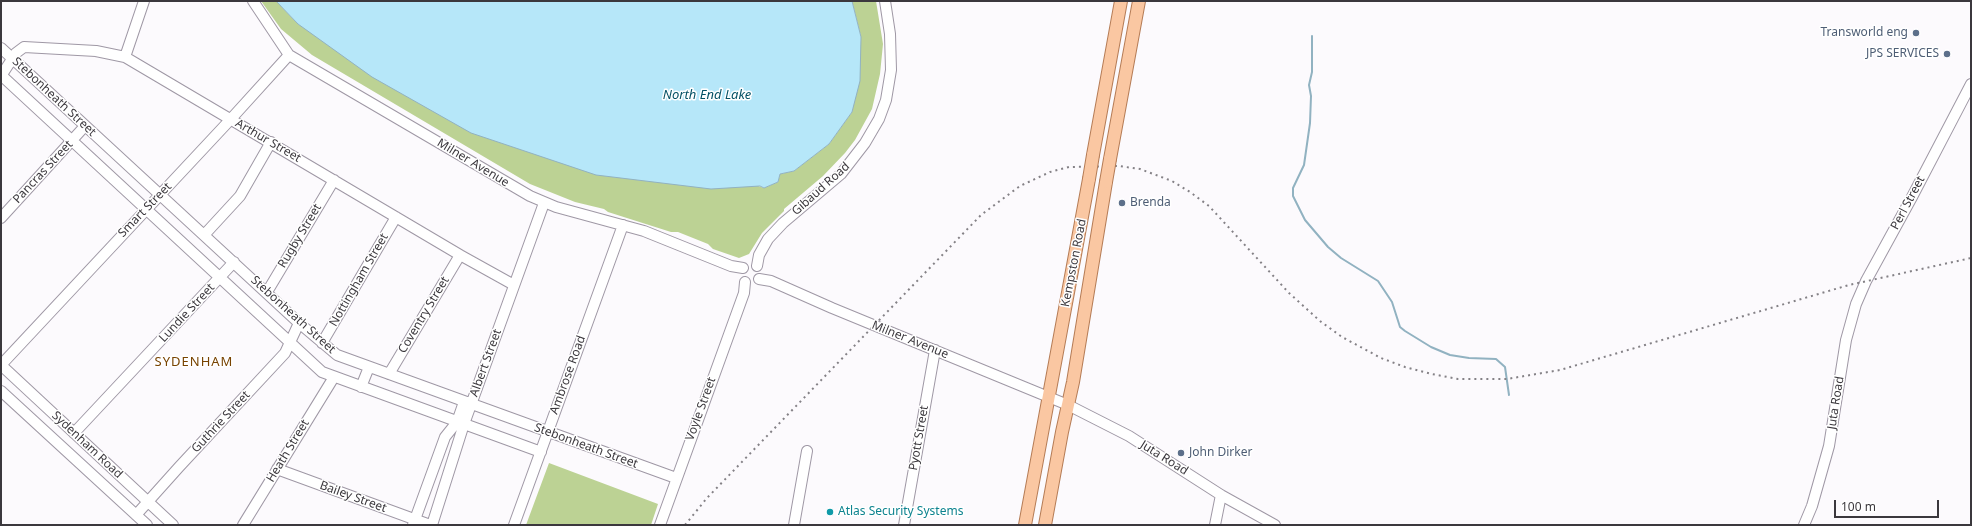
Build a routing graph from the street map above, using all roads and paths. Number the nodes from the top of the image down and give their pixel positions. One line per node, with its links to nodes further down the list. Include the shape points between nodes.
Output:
1 (144, 1): 8 (street)
2 (253, 1): 7 (street, Milner Avenue)
3 (885, 1): 28 (street, Gibaud Road, via 890,34 891,70 886,100 879,119 865,143 844,170 768,239)
4 (1121, 1): 43 (main road, Kempston Road, bridge)
5 (1139, 1): 45 (main road, Kempston Road, bridge)
6 (1, 48): 9 (street, Stebonheath Street)
7 (289, 54): 13 (street, Smart Street); 20 (street, Milner Avenue)
8 (125, 57): 9 (street, Arthur Street, via 96,51 30,47 20,49); 13 (street, Arthur Street)
9 (12, 59): 10 (street, Arthur Street); 15 (street, Stebonheath Street)
10 (1, 76): 16 (street, Stebonheath Street)
11 (1971, 84): 14 (street, Perl Street)
12 (1971, 98): 14 (street, Perl Street, via 1963,112)
13 (230, 120): 17 (street, Arthur Street); 19 (street, Smart Street)
14 (1950, 125): 30 (street, Perl Street)
15 (85, 126): 16 (street, Pancras Street); 19 (street, Stebonheath Street)
16 (73, 141): 21 (street, Stebonheath Street); 23 (street, Pancras Street)
17 (271, 142): 18 (street, Arthur Street); 25 (street, via 240,196)
18 (334, 180): 22 (street, Arthur Street); 32 (street, Rugby Street)
19 (160, 194): 21 (street, Smart Street); 25 (street, Stebonheath Street)
20 (544, 203): 24 (street, Milner Avenue); 31 (street, Albert Street)
21 (145, 209): 29 (street, Stebonheath Street); 37 (street, Smart Street)
22 (396, 217): 26 (street, Arthur Street); 35 (street, Nottingham Street)
23 (1, 218)
24 (623, 225): 28 (street, Milner Avenue, via 656,235); 47 (street, Ambrose Road)
25 (205, 234): 27 (street, Stebonheath Street)
26 (460, 255): 31 (street, Arthur Street); 39 (street, Coventry Street)
27 (234, 262): 29 (street, Lundie Street); 32 (street, Stebonheath Street)
28 (751, 274): 36 (street, Milner Avenue); 52 (street, Voyle Street)
29 (220, 277): 34 (street, Stebonheath Street); 48 (street, Lundie Street)
30 (1866, 281): 69 (street, Juta Road, via 1849,324 1829,446)
31 (514, 285): 44 (street, Albert Street)
32 (267, 292): 33 (street, Stebonheath Street)
33 (299, 323): 34 (street, Guthrie Street); 35 (street, Stebonheath Street)
34 (290, 343): 40 (street, Stebonheath Street, via 322,372); 54 (street, Guthrie Street, via 285,353)
35 (322, 343): 38 (street, Stebonheath Street, via 342,358)
36 (935, 350): 43 (street, Milner Avenue); 64 (street, Pyott Street)
37 (1, 365): 48 (street, Sydenham Road)
38 (369, 367): 39 (street, Stebonheath Street); 41 (street)
39 (389, 374): 44 (street, Stebonheath Street)
40 (334, 377): 41 (street, Stebonheath Street); 51 (street, Heath Street)
41 (361, 387): 46 (street, Stebonheath Street)
42 (1, 391): 55 (street, Sydenham Road)
43 (1050, 396): 45 (street, Juta Road); 65 (main road, Kempston Road)
44 (468, 404): 46 (street, Albert Street); 47 (street, Stebonheath Street)
45 (1068, 405): 53 (street, Juta Road, via 1129,436); 66 (main road, Kempston Road)
46 (460, 423): 50 (street, Stebonheath Street); 56 (street, Albert Street, via 445,436); 60 (street, Albert Street)
47 (547, 432): 50 (street, Ambrose Road); 52 (street, Stebonheath Street)
48 (74, 433): 54 (street, Sydenham Road)
49 (807, 451): 63 (street)
50 (541, 452): 61 (street, Ambrose Road)
51 (277, 469): 56 (street, Bailey Street); 59 (street, Heath Street)
52 (676, 478): 62 (street, Voyle Street)
53 (1221, 495): 67 (street); 68 (street, Juta Road)
54 (148, 502): 55 (street, Guthrie Street); 58 (street, Sydenham Road)
55 (136, 515): 57 (street, Sydenham Road)
56 (414, 522): 60 (street, Bailey Street)
57 (147, 525)
58 (173, 525)
59 (243, 525)
60 (431, 525)
61 (514, 525)
62 (660, 525)
63 (794, 525)
64 (904, 525)
65 (1024, 525)
66 (1045, 525)
67 (1215, 525)
68 (1275, 525)
69 (1804, 525)

